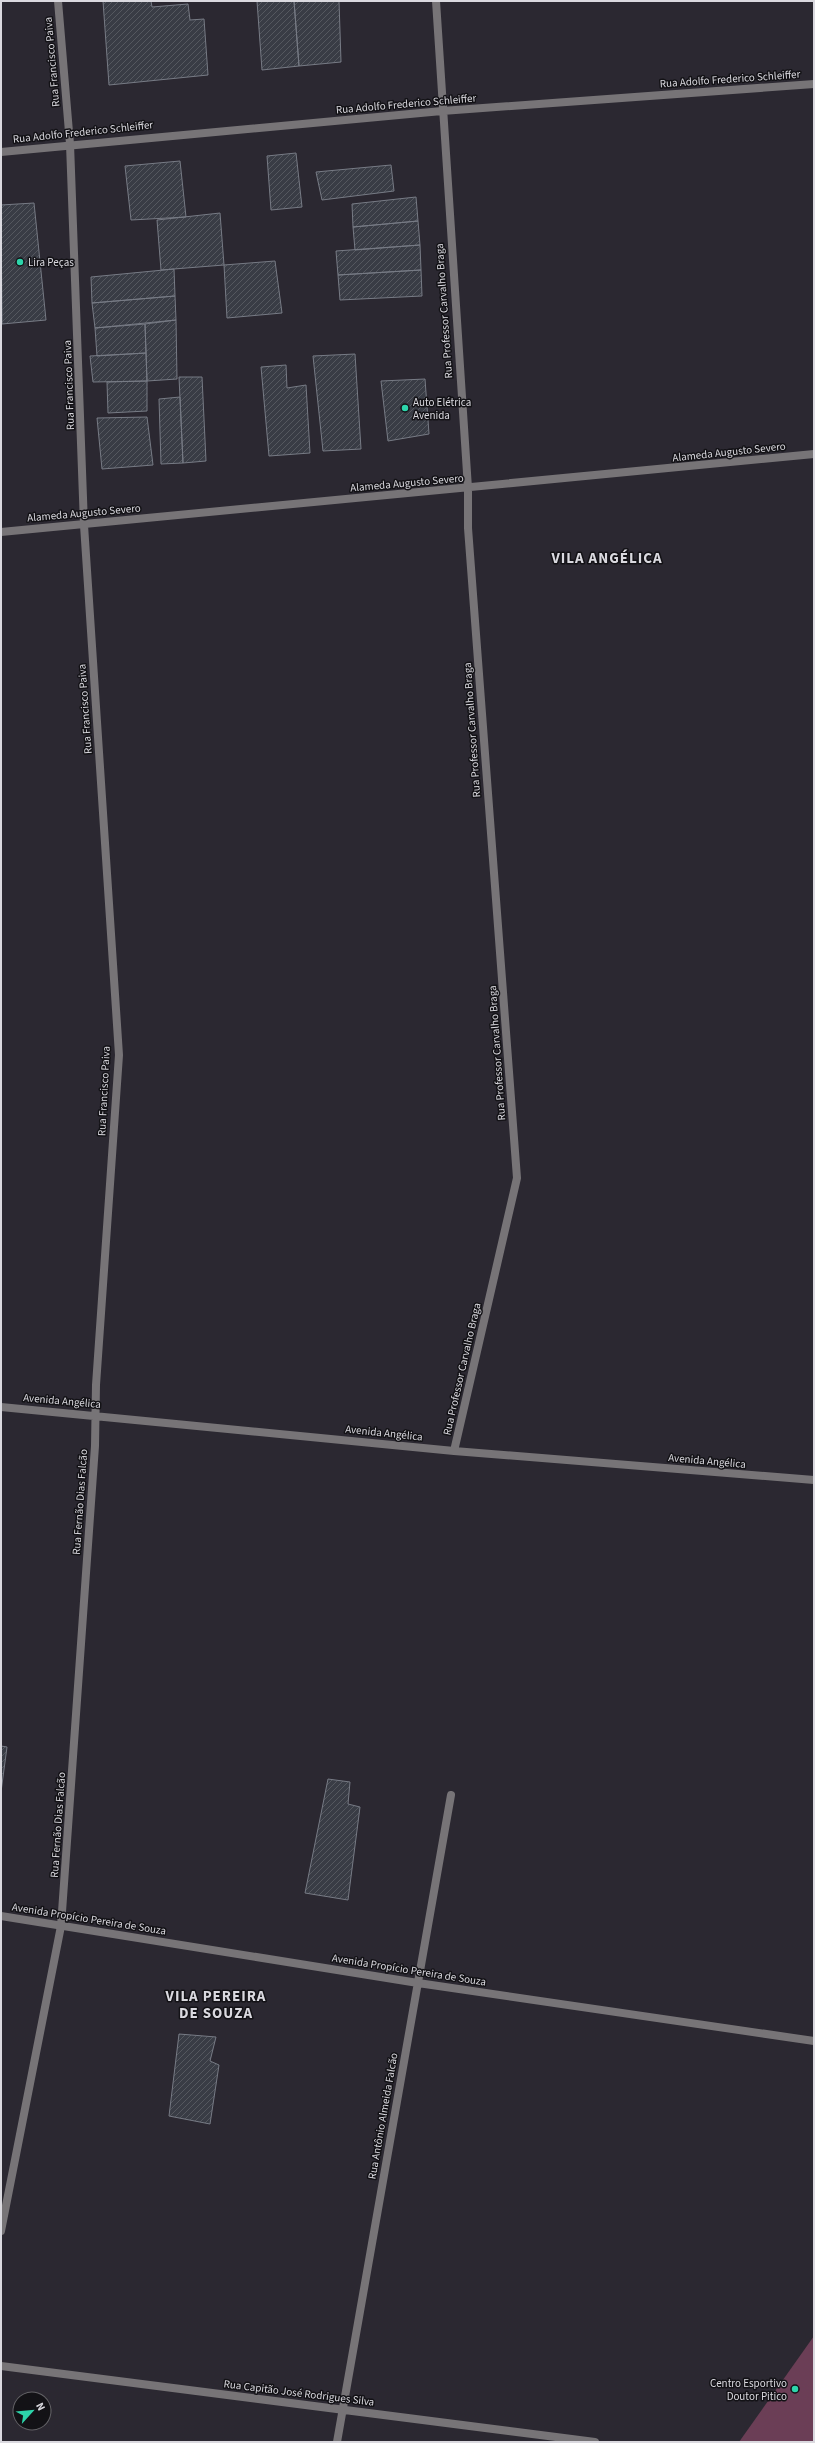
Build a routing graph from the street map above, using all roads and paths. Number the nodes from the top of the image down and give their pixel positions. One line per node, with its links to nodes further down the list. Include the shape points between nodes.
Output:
1 (58, 1): 5 (street, Rua Francisco Paiva)
2 (436, 1): 4 (street, Rua Professor Carvalho Braga)
3 (814, 84): 4 (street, Rua Adolfo Frederico Schleiffer)
4 (442, 111): 5 (street, Rua Adolfo Frederico Schleiffer); 8 (street, Rua Professor Carvalho Braga)
5 (70, 144): 6 (street, Rua Adolfo Frederico Schleiffer); 9 (street, Rua Francisco Paiva)
6 (1, 152)
7 (814, 454): 8 (street, Alameda Augusto Severo)
8 (468, 488): 9 (street, Alameda Augusto Severo); 13 (street, Rua Professor Carvalho Braga, via 468,528 517,1178)
9 (84, 525): 10 (street, Alameda Augusto Severo); 12 (street, Rua Francisco Paiva, via 119,1055)
10 (1, 532)
11 (1, 1407): 12 (street, Avenida Angélica)
12 (96, 1416): 13 (street, Avenida Angélica); 17 (street, Rua Fernão Dias Falcão)
13 (454, 1451): 14 (street, Avenida Angélica)
14 (814, 1480)
15 (451, 1794): 18 (street, Rua Antônio Almeida Falcão)
16 (1, 1916): 17 (street, Avenida Propício Pereira de Souza)
17 (61, 1926): 18 (street, Avenida Propício Pereira de Souza); 20 (street, Rua Fernão Dias Falcão)
18 (418, 1983): 19 (street, Avenida Propício Pereira de Souza); 22 (street, Rua Antônio Almeida Falcão)
19 (814, 2042)
20 (1, 2231)
21 (1, 2366): 22 (street, Rua Capitão José Rodrigues Silva)
22 (342, 2410): 23 (street, Rua Antônio Almeida Falcão); 24 (street, Rua Capitão José Rodrigues Silva)
23 (337, 2442)
24 (595, 2442)

